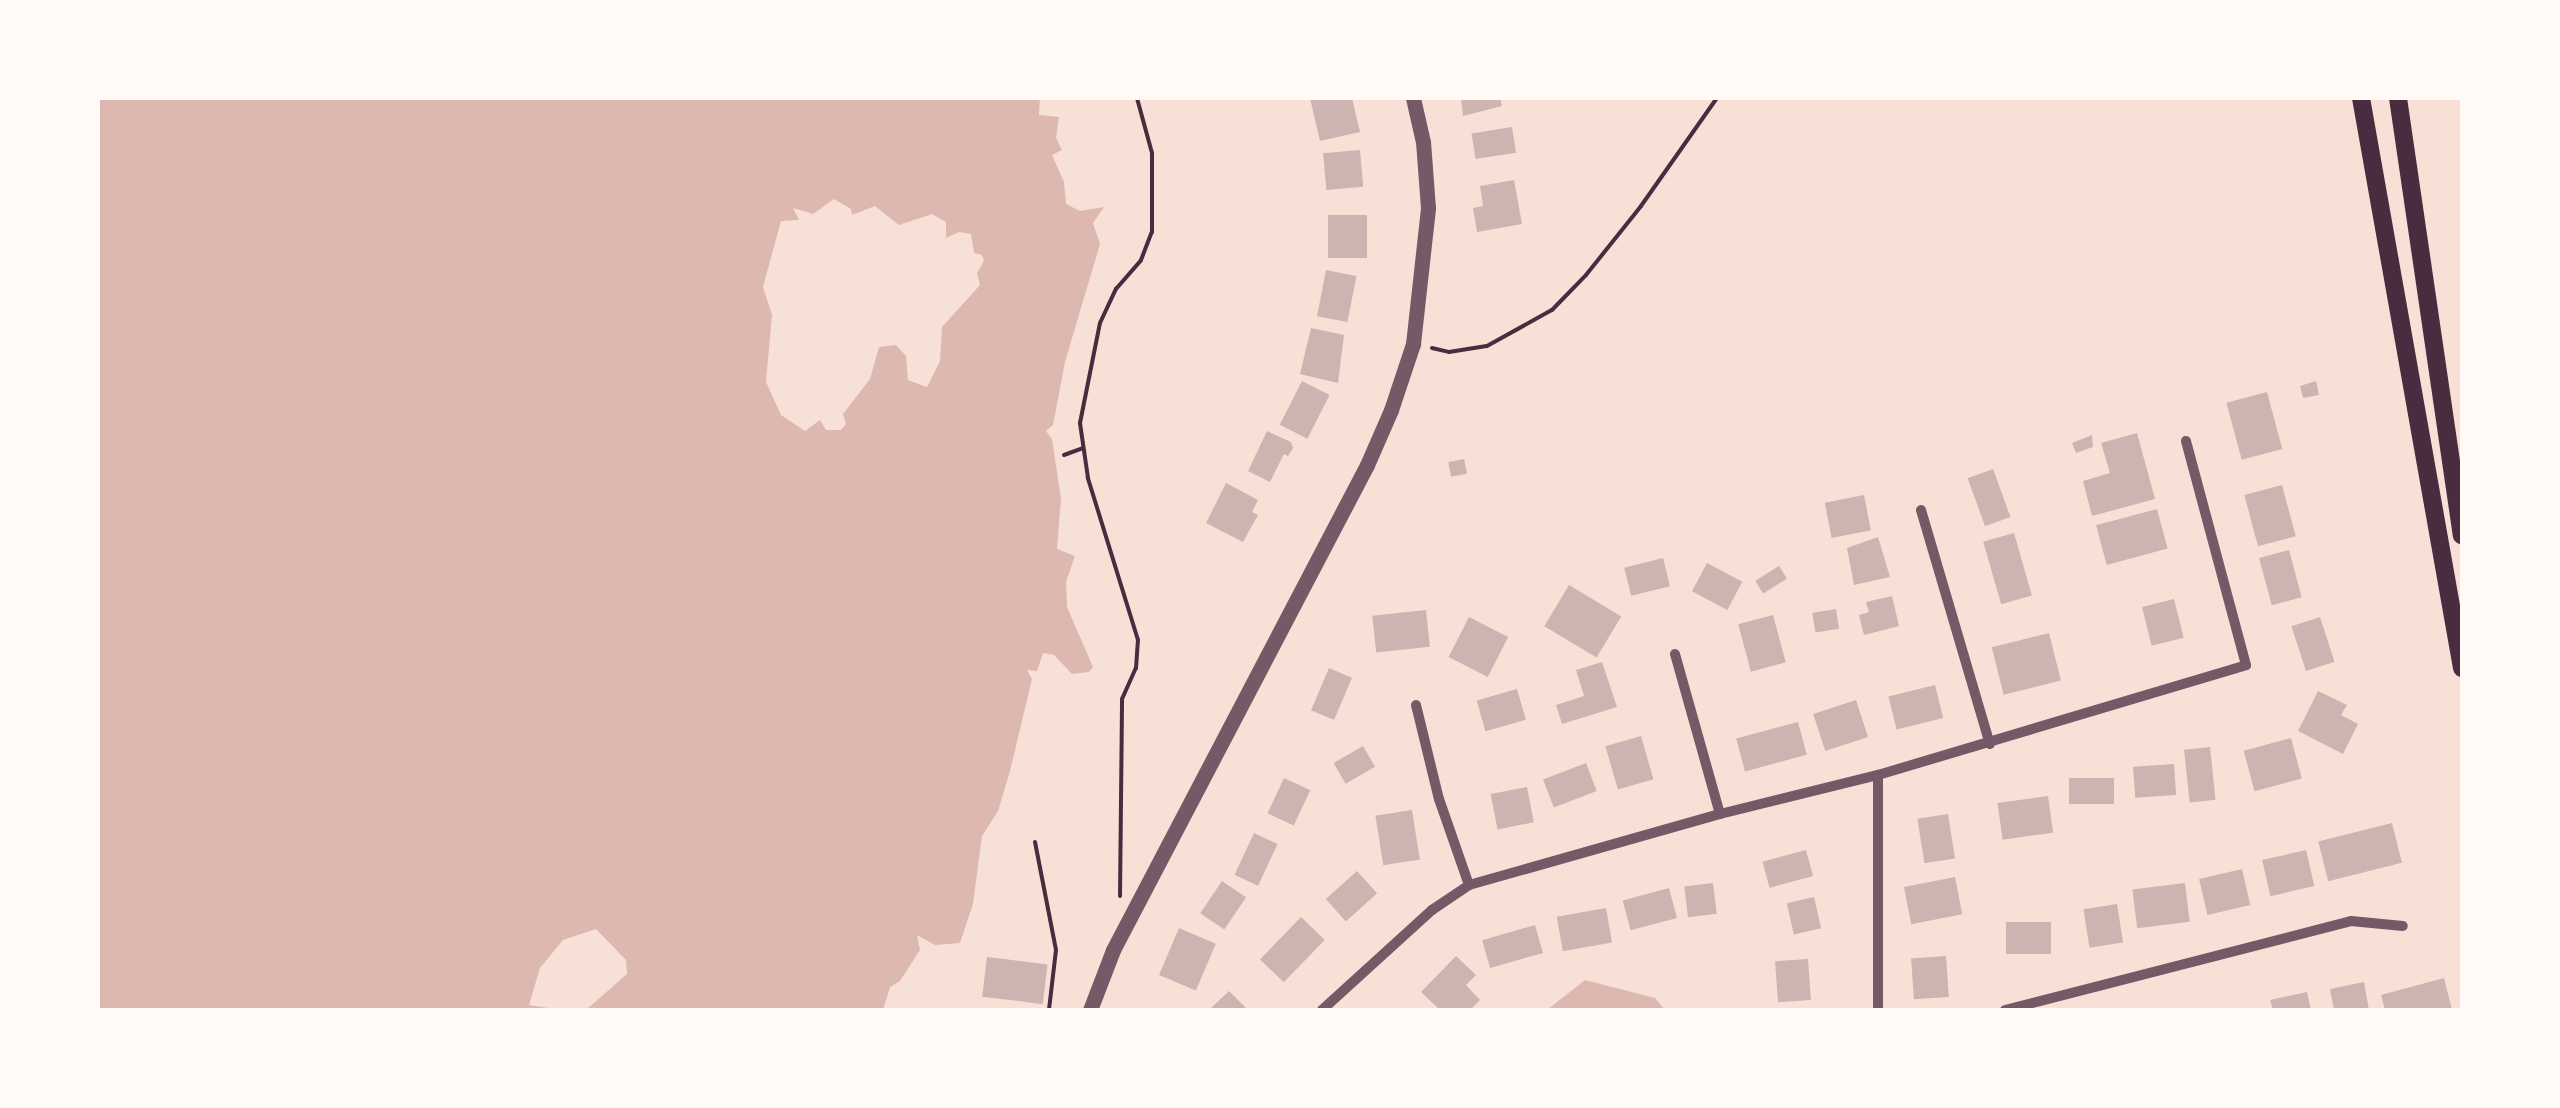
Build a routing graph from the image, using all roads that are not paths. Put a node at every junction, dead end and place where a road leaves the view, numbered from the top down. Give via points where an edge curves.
1 (1413, 98) edge
2 (2361, 98) edge
3 (2398, 98) edge
4 (2186, 441) dead end
5 (1921, 510) dead end
6 (2462, 535) edge
7 (1675, 654) dead end
8 (2462, 668) edge
9 (1416, 705) dead end
10 (1990, 744) junction
11 (1878, 776) junction
12 (1720, 814) junction
13 (1469, 884) junction
14 (2403, 926) dead end
15 (1090, 1010) edge
16 (1322, 1010) edge
17 (1878, 1010) edge
18 (2005, 1010) edge

1 - 15 street via 1428,208 1413,344 1367,465 1113,950
2 - 8 main road
3 - 6 main road
4 - 10 street via 2246,665
5 - 10 street
7 - 12 street
9 - 13 street
10 - 11 street
11 - 12 street
11 - 17 street
12 - 13 street
13 - 16 street
14 - 18 street via 2352,921

